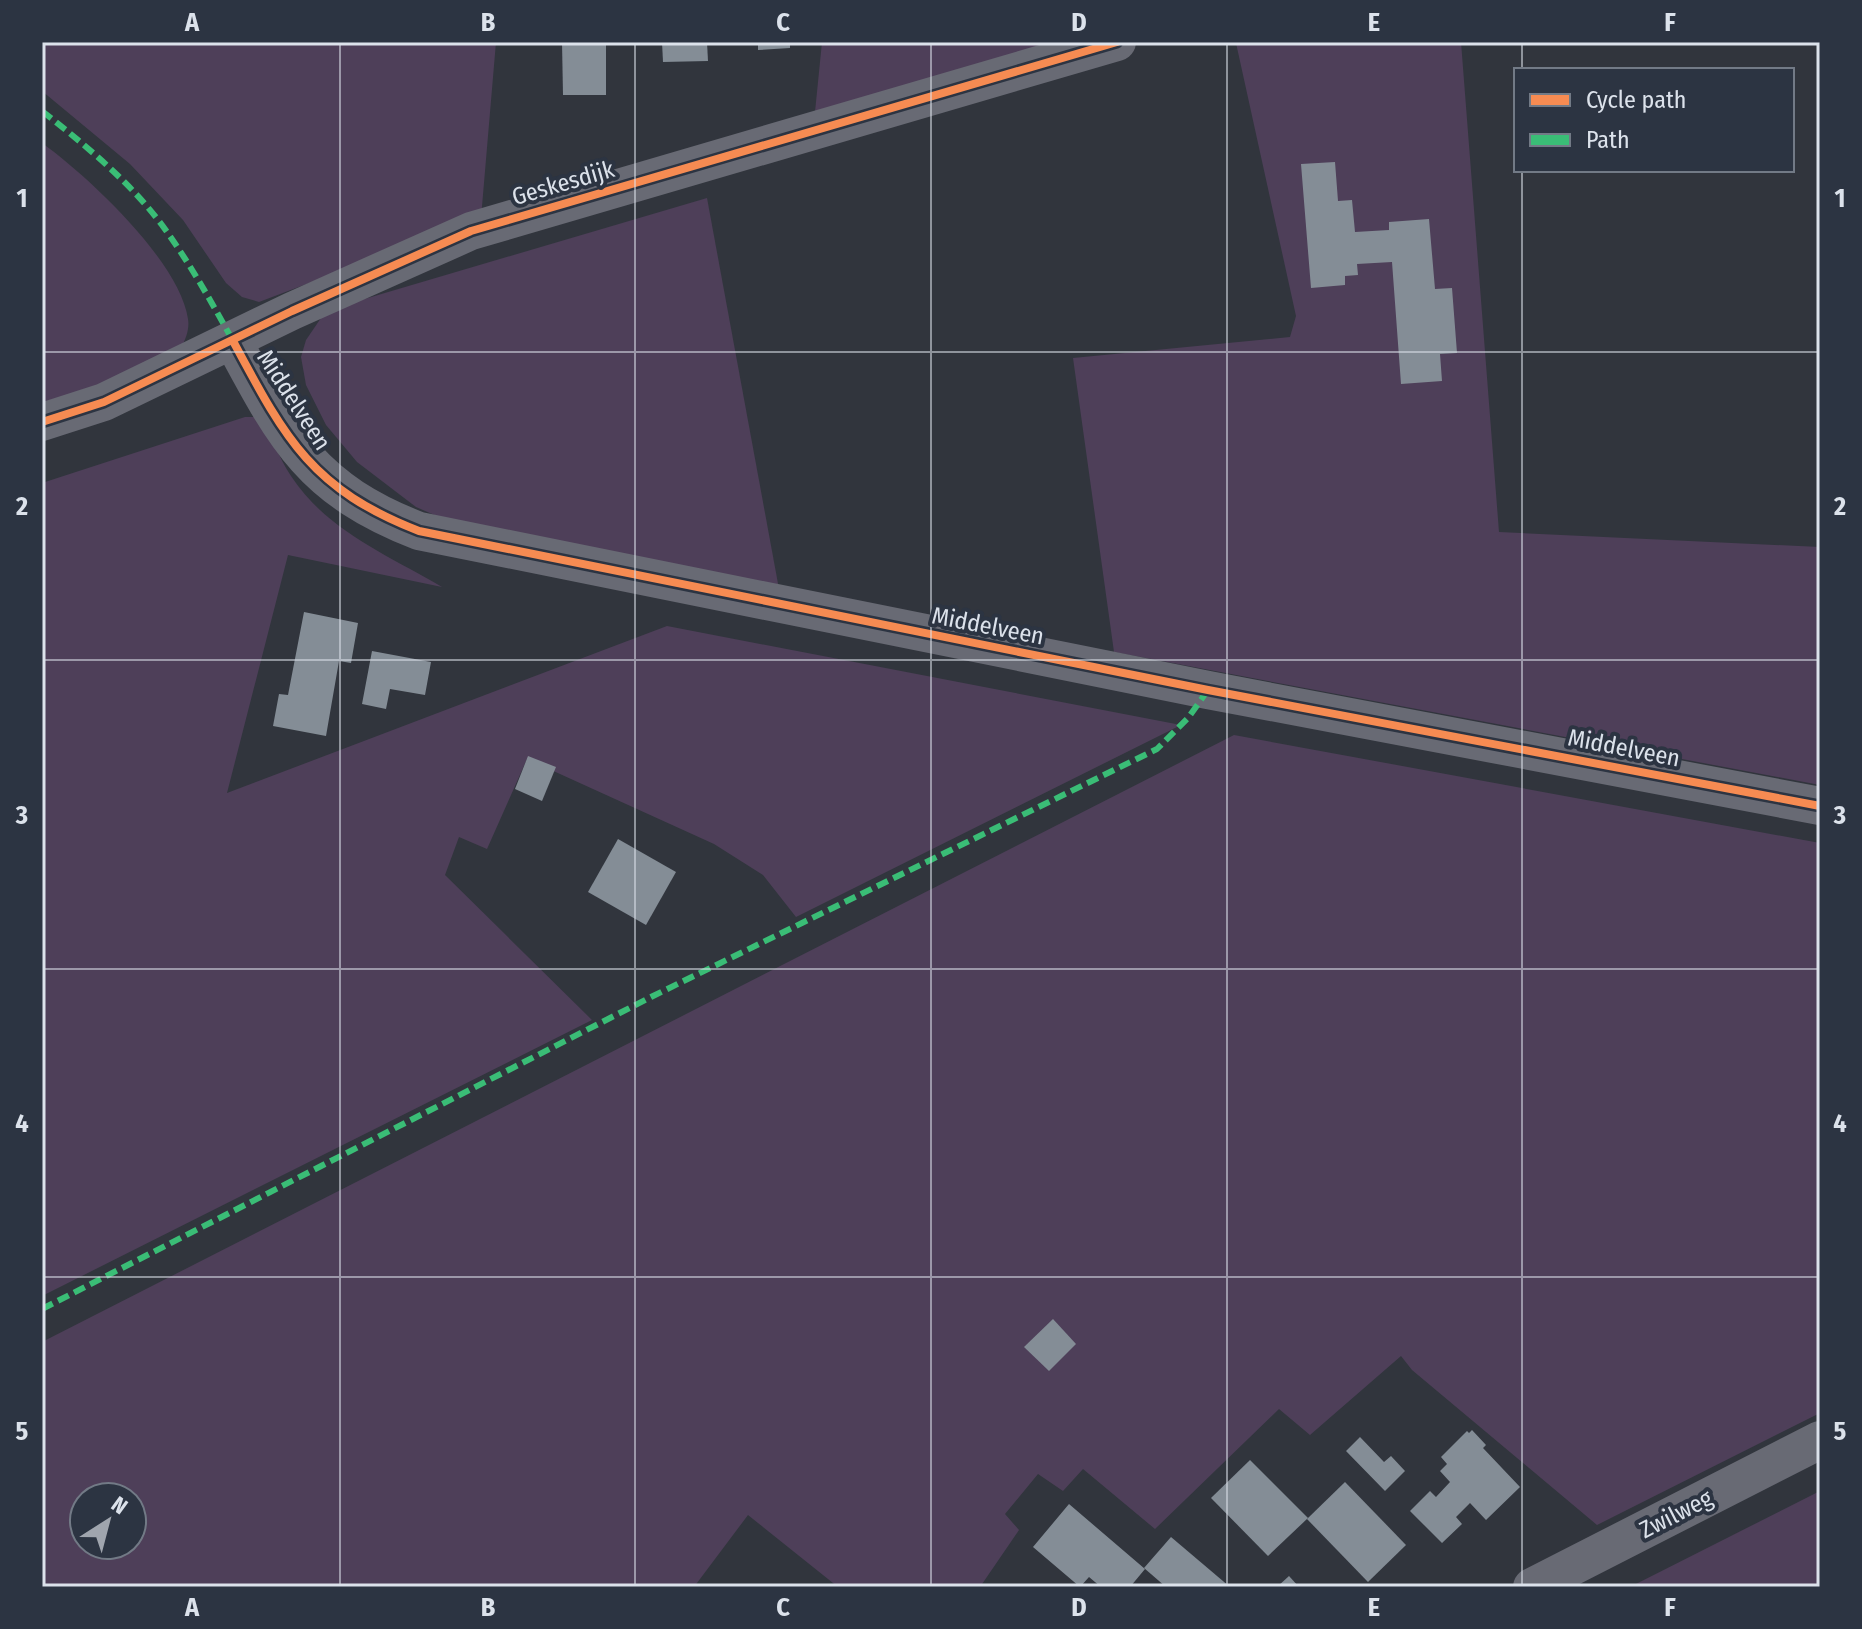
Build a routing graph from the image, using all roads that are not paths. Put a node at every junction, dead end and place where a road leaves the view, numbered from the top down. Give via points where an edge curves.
1 (1117, 42) edge
2 (233, 341) junction
3 (42, 422) edge
4 (1820, 806) edge
5 (1820, 1440) edge
6 (1532, 1587) edge

1 - 2 street, Geskesdijk via 471,231
2 - 3 street, Geskesdijk via 104,402
2 - 4 street, Middelveen via 273,414 314,469 364,507 419,531 1208,690
5 - 6 street, Zwilweg

